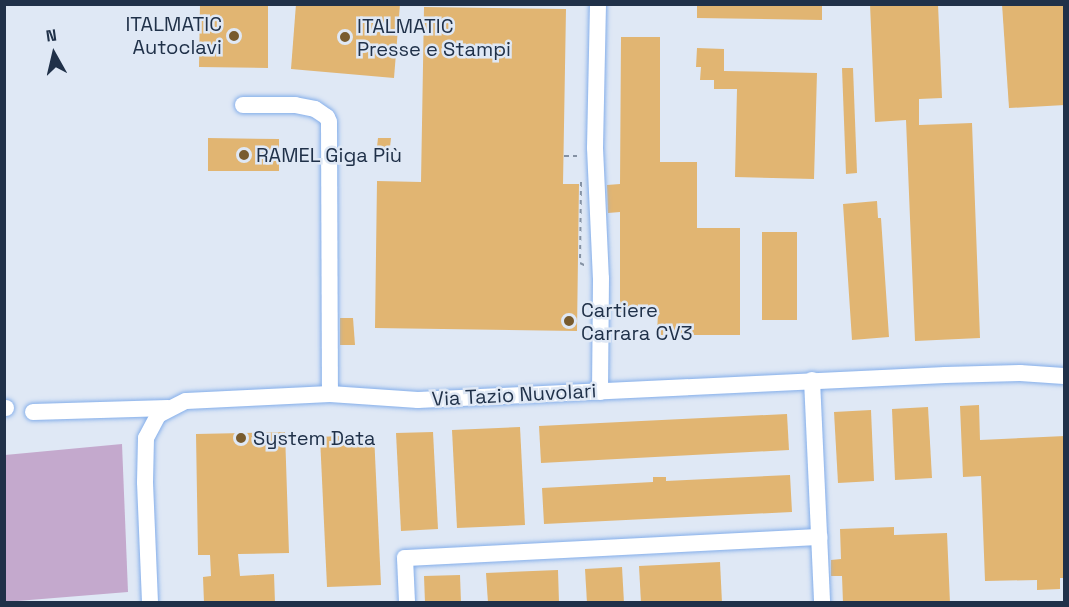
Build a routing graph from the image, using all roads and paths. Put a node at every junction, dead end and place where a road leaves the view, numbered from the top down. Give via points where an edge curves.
1 (598, 4) edge
2 (243, 105) dead end
3 (1065, 376) edge
4 (812, 380) junction
5 (600, 392) junction
6 (330, 394) junction
7 (168, 408) junction
8 (33, 412) dead end
9 (819, 537) junction
10 (150, 603) edge
11 (406, 603) edge
12 (822, 603) edge

1 - 5 street via 595,148 601,278
2 - 6 street via 295,105 315,109 329,122
3 - 4 street, Via Tazio Nuvolari via 1010,373
4 - 5 street, Via Tazio Nuvolari
4 - 9 street
5 - 6 street, Via Tazio Nuvolari via 418,400
6 - 7 street, Via Tazio Nuvolari via 196,399
7 - 8 street, Via Tazio Nuvolari
7 - 10 street via 152,424 144,451
9 - 11 street via 405,558
9 - 12 street

